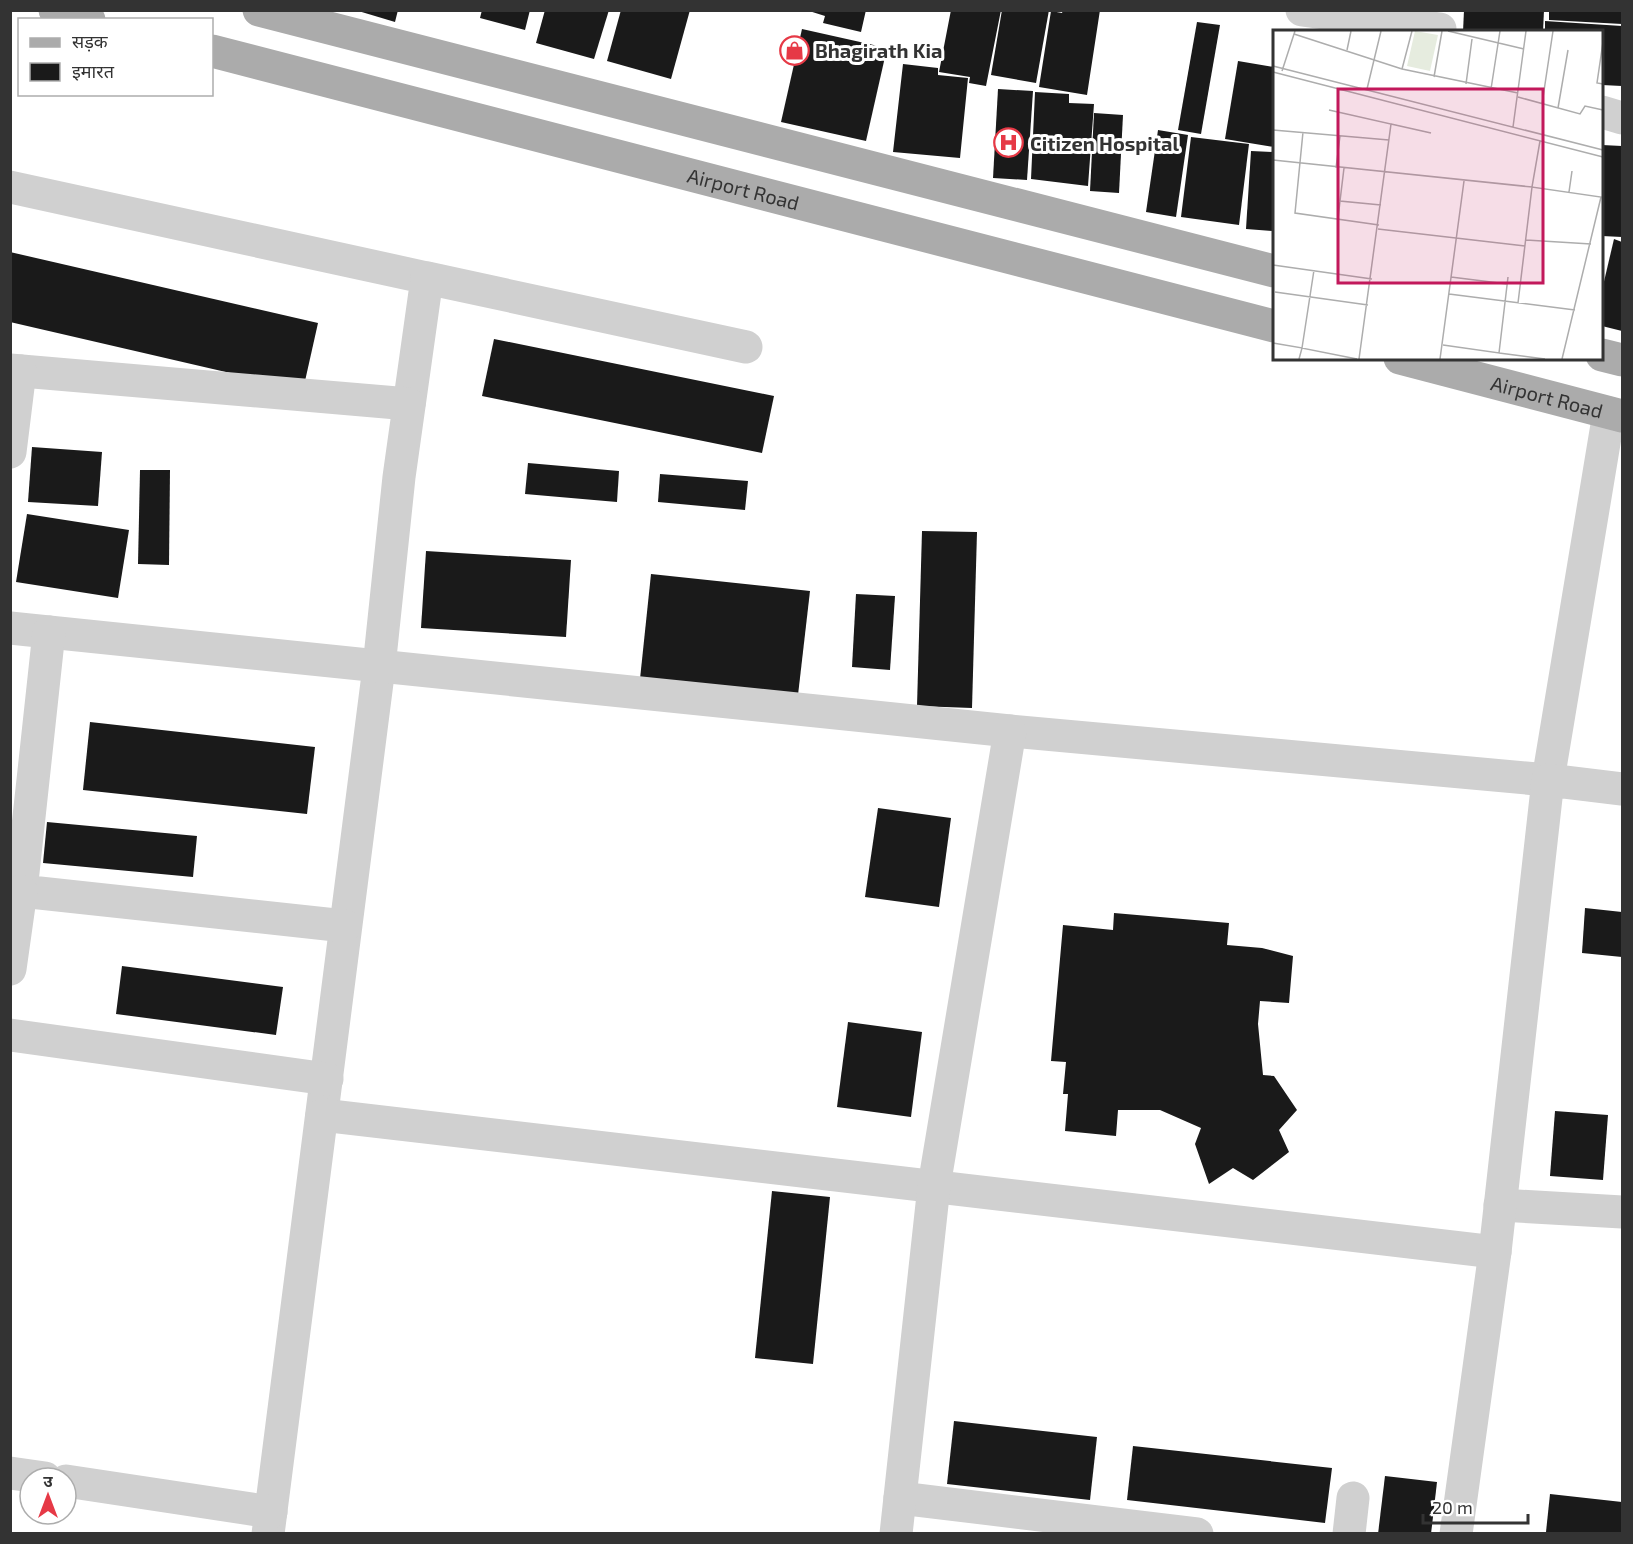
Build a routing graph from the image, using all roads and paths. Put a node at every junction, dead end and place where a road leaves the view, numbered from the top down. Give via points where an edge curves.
1 (55, 10) edge
2 (259, 10) edge
3 (1302, 10) edge
4 (82, 18) edge
5 (1440, 24) edge
6 (213, 51) edge
7 (1603, 112) edge
8 (1623, 118) edge
9 (10, 187) edge
10 (1273, 271) edge
11 (427, 278) junction
12 (1273, 325) edge
13 (746, 347) dead end
14 (1603, 355) edge
15 (1408, 360) edge
16 (1623, 360) edge
17 (15, 370) edge
18 (409, 404) junction
19 (1616, 414) edge
20 (10, 452) edge
21 (10, 628) edge
22 (49, 632) junction
23 (379, 667) junction
24 (1010, 731) junction
25 (1548, 780) junction
26 (1623, 789) edge
27 (21, 891) junction
28 (345, 926) junction
29 (10, 969) edge
30 (10, 1035) edge
31 (327, 1079) junction
32 (322, 1115) junction
33 (934, 1186) junction
34 (1500, 1205) junction
35 (1623, 1212) edge
36 (1495, 1251) junction
37 (78, 1483) edge
38 (900, 1498) junction
39 (1353, 1498) dead end
40 (270, 1523) edge
41 (896, 1533) edge
42 (1197, 1533) edge
43 (1349, 1533) edge
44 (1456, 1533) edge

1 - 4 main road
2 - 10 main road
3 - 5 street
6 - 12 main road, Airport Road
7 - 8 street
9 - 11 street
11 - 13 street
11 - 18 street
14 - 16 main road
15 - 19 main road, Airport Road
17 - 18 street
17 - 20 street
18 - 23 street
19 - 25 street
21 - 22 street
22 - 23 street
22 - 27 street
23 - 24 street
23 - 28 street
24 - 25 street
24 - 33 street
25 - 26 street
25 - 34 street
27 - 28 street
27 - 29 street
28 - 31 street
30 - 31 street
31 - 32 street
32 - 33 street
32 - 40 street
33 - 36 street
33 - 38 street
34 - 35 street
34 - 36 street
36 - 44 street
37 - 40 street
38 - 41 street
38 - 42 street
39 - 43 street

